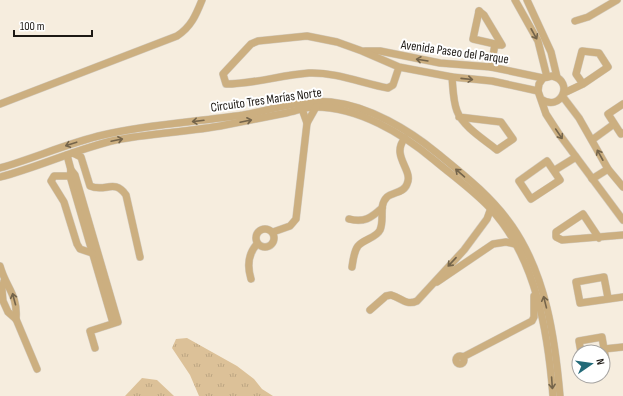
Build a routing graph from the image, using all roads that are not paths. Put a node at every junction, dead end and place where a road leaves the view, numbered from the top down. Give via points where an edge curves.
1 (202, 0) edge
2 (515, 0) edge
3 (527, 0) edge
4 (617, 0) edge
5 (575, 21) dead end
6 (495, 44) junction
7 (362, 50) junction
8 (440, 63) junction
9 (491, 67) junction
10 (399, 68) junction
11 (439, 75) junction
12 (545, 77) junction
13 (556, 77) junction
14 (452, 78) junction
15 (583, 84) junction
16 (538, 91) junction
17 (563, 95) junction
18 (541, 99) junction
19 (0, 104) edge
20 (623, 104) edge
21 (316, 107) junction
22 (302, 109) junction
23 (460, 117) junction
24 (307, 123) junction
25 (614, 124) junction
26 (623, 133) edge
27 (406, 138) junction
28 (592, 140) junction
29 (423, 146) junction
30 (88, 148) junction
31 (70, 154) junction
32 (81, 156) junction
33 (576, 157) junction
34 (0, 168) edge
35 (608, 169) junction
36 (554, 170) junction
37 (70, 173) junction
38 (0, 177) edge
39 (592, 179) junction
40 (623, 187) edge
41 (382, 208) junction
42 (491, 208) junction
43 (349, 219) dead end
44 (623, 220) edge
45 (273, 232) junction
46 (623, 235) edge
47 (599, 238) junction
48 (258, 244) junction
49 (515, 244) junction
50 (464, 250) junction
51 (95, 256) junction
52 (140, 257) dead end
53 (473, 258) junction
54 (0, 266) edge
55 (352, 267) dead end
56 (251, 279) dead end
57 (4, 281) junction
58 (435, 283) junction
59 (537, 289) junction
60 (623, 297) edge
61 (608, 298) junction
62 (370, 310) dead end
63 (16, 319) junction
64 (532, 321) junction
65 (544, 326) junction
66 (580, 344) edge
67 (603, 344) edge
68 (623, 347) edge
69 (95, 348) dead end
70 (611, 348) edge
71 (463, 357) dead end
72 (37, 369) dead end
73 (553, 396) edge
74 (560, 396) edge

1 - 19 street via 187,30 177,36
2 -> 12 street via 538,41
3 - 13 street via 551,52
4 - 5 street via 588,17
6 - 6 street via 502,45 479,11 474,39
6 - 9 street
8 -> 7 street, Avenida Paseo del Parque
7 - 10 street, Avenida Paseo del Parque
7 - 10 street, Avenida Paseo del Parque via 307,36 258,41 251,44 223,74 226,84 246,84 308,73 328,74 388,88 393,85
8 - 9 street, Avenida Paseo del Parque
8 - 11 street
9 - 12 street, Avenida Paseo del Parque
10 - 11 street, Avenida Paseo del Parque
11 - 14 street, Avenida Paseo del Parque
12 - 13 street
12 - 16 street via 539,84
13 - 17 street via 562,81
14 -> 16 street, Avenida Paseo del Parque via 492,81
14 - 23 street via 456,111
15 - 15 street via 608,67 599,53 582,51 576,74
15 - 17 street
16 - 18 street
17 - 18 street via 558,102 551,103
17 - 28 street
18 -> 33 street via 546,114
20 - 25 street via 608,114
21 - 22 street, Circuito Tres Marías Norte
21 - 24 street
21 - 27 street, Circuito Tres Marías Norte via 359,116
22 - 24 street
30 -> 22 street, Circuito Tres Marías Norte via 143,135 222,126
23 - 23 street via 497,150 513,139 501,122
24 - 45 street via 296,219 290,226
25 - 26 street via 621,134
25 - 28 street
27 - 29 street, Circuito Tres Marías Norte
27 - 41 street via 400,144 400,155 408,182 404,189 386,198
35 -> 28 street
29 -> 34 street, Circuito Tres Marías Norte via 385,120 362,110 331,102 311,103 121,131 71,144
29 - 42 street, Circuito Tres Marías Norte
59 -> 29 street, Circuito Tres Marías Norte via 519,237 499,210 484,193
30 - 31 street, Circuito Tres Marías Norte
30 - 32 street
31 - 32 street
31 - 37 street
31 - 38 street, Circuito Tres Marías Norte
32 - 52 street via 90,186 95,189 114,186 121,188 126,195
33 - 36 street
33 - 39 street
35 - 39 street
35 - 40 street
36 - 36 street via 547,161 519,181 531,199 560,180
37 - 51 street via 75,175
37 - 51 street via 54,176 51,181 64,202 77,244 80,249
39 - 44 street
41 - 43 street via 364,221
41 - 55 street via 382,225 379,232 358,246
42 - 49 street, Circuito Tres Marías Norte via 506,226
42 - 50 street via 487,219
45 - 48 street via 275,239 271,246 264,247
45 - 48 street via 267,228 260,230 256,236
46 - 47 street
47 - 47 street via 562,240 556,238 556,232 583,214
48 - 56 street via 250,258 248,269
49 - 53 street via 494,244
49 - 59 street, Circuito Tres Marías Norte
50 - 53 street
50 -> 58 street
51 - 69 street via 113,323 90,331
53 - 58 street
54 - 57 street
63 -> 57 street via 14,297
57 - 63 street via 3,301 8,312
58 - 62 street via 411,304 392,295 386,296
59 - 64 street via 533,298
59 - 65 street, Circuito Tres Marías Norte
74 -> 59 street, Circuito Tres Marías Norte via 548,313
60 - 61 street
61 - 61 street via 604,277 576,282 580,303
63 - 72 street
64 - 65 street
64 - 71 street
65 -> 73 street, Circuito Tres Marías Norte
66 - 67 street via 579,341 602,337
68 - 70 street

